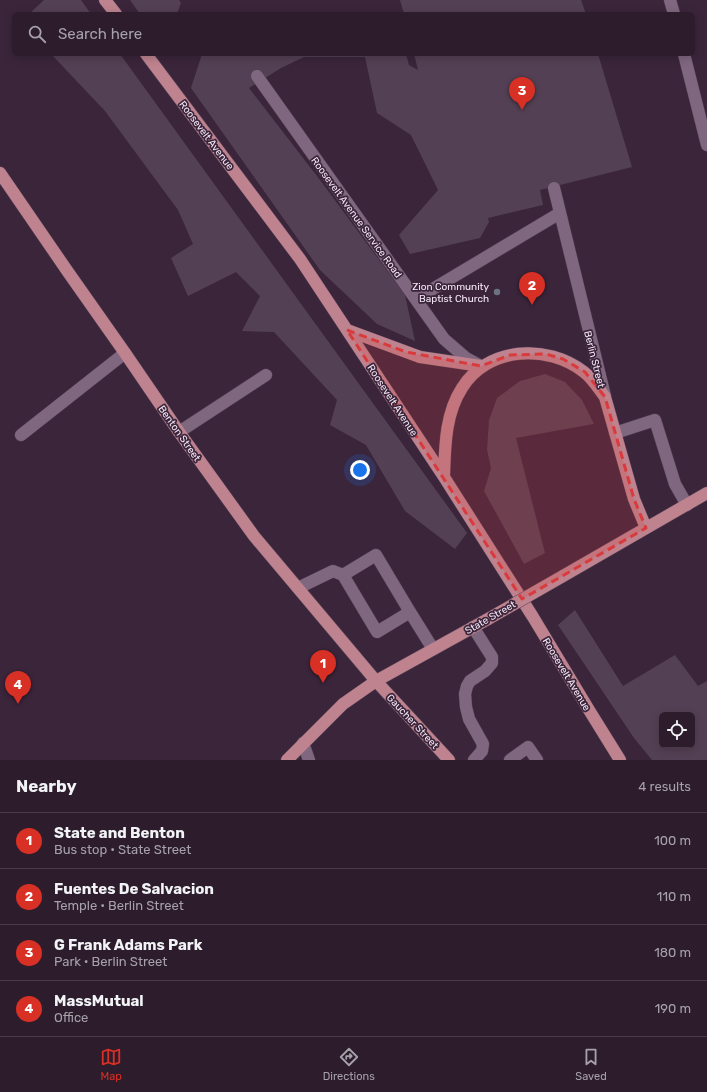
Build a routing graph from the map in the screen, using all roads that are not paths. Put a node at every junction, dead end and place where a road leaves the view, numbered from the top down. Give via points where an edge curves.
1 (105, 0) edge
2 (670, 0) edge
3 (114, 12) edge
4 (673, 12) edge
5 (148, 56) edge
6 (685, 56) edge
7 (256, 76) dead end
8 (707, 145) edge
9 (0, 174) edge
10 (554, 188) dead end
11 (560, 213) junction
12 (416, 299) junction
13 (347, 330) junction
14 (125, 353) junction
15 (481, 366) junction
16 (266, 375) dead end
17 (605, 398) junction
18 (179, 432) junction
19 (615, 433) junction
20 (21, 435) dead end
21 (444, 477) junction
22 (707, 493) edge
23 (687, 505) junction
24 (646, 528) junction
25 (343, 575) junction
26 (298, 588) junction
27 (410, 612) junction
28 (473, 627) junction
29 (433, 649) junction
30 (376, 681) junction
31 (303, 743) junction
32 (287, 760) edge
33 (309, 760) edge
34 (449, 760) edge
35 (474, 760) edge
36 (510, 760) edge
37 (537, 760) edge
38 (620, 760) edge

1 - 3 main road
2 - 4 street
5 - 13 main road, Roosevelt Avenue via 300,259
6 - 8 street
7 - 12 street, Roosevelt Avenue Service Road
9 - 14 main road, Benton Street
10 - 11 street, Berlin Street
11 - 12 street
11 - 17 street, Berlin Street
12 - 15 street, Roosevelt Avenue Service Road via 444,339 466,358
13 - 15 main road via 420,357
13 - 21 main road, Roosevelt Avenue
14 - 18 main road, Benton Street
14 - 20 street
15 - 17 main road via 498,358 521,354 554,356 584,372
15 - 21 main road via 462,388 452,410 446,439
16 - 18 street
17 - 19 main road, Berlin Street
18 - 26 main road, Benton Street via 254,536
19 - 23 street via 656,420 675,484
19 - 24 main road, Berlin Street via 634,499
21 - 38 main road, Roosevelt Avenue
22 - 23 main road, State Street
23 - 24 main road, State Street
24 - 28 main road, State Street, bridge
25 - 26 street via 333,571
25 - 27 street via 376,556
25 - 27 street via 377,632
26 - 30 main road, Benton Street
27 - 29 street
28 - 29 main road, State Street
28 - 35 street via 492,657 492,663 470,681 466,690 469,720 483,744 482,751
29 - 30 main road, State Street
30 - 31 main road, State Street via 343,704
30 - 34 main road, Gaucher Street
31 - 32 main road, State Street
31 - 33 street
36 - 37 street via 528,747

